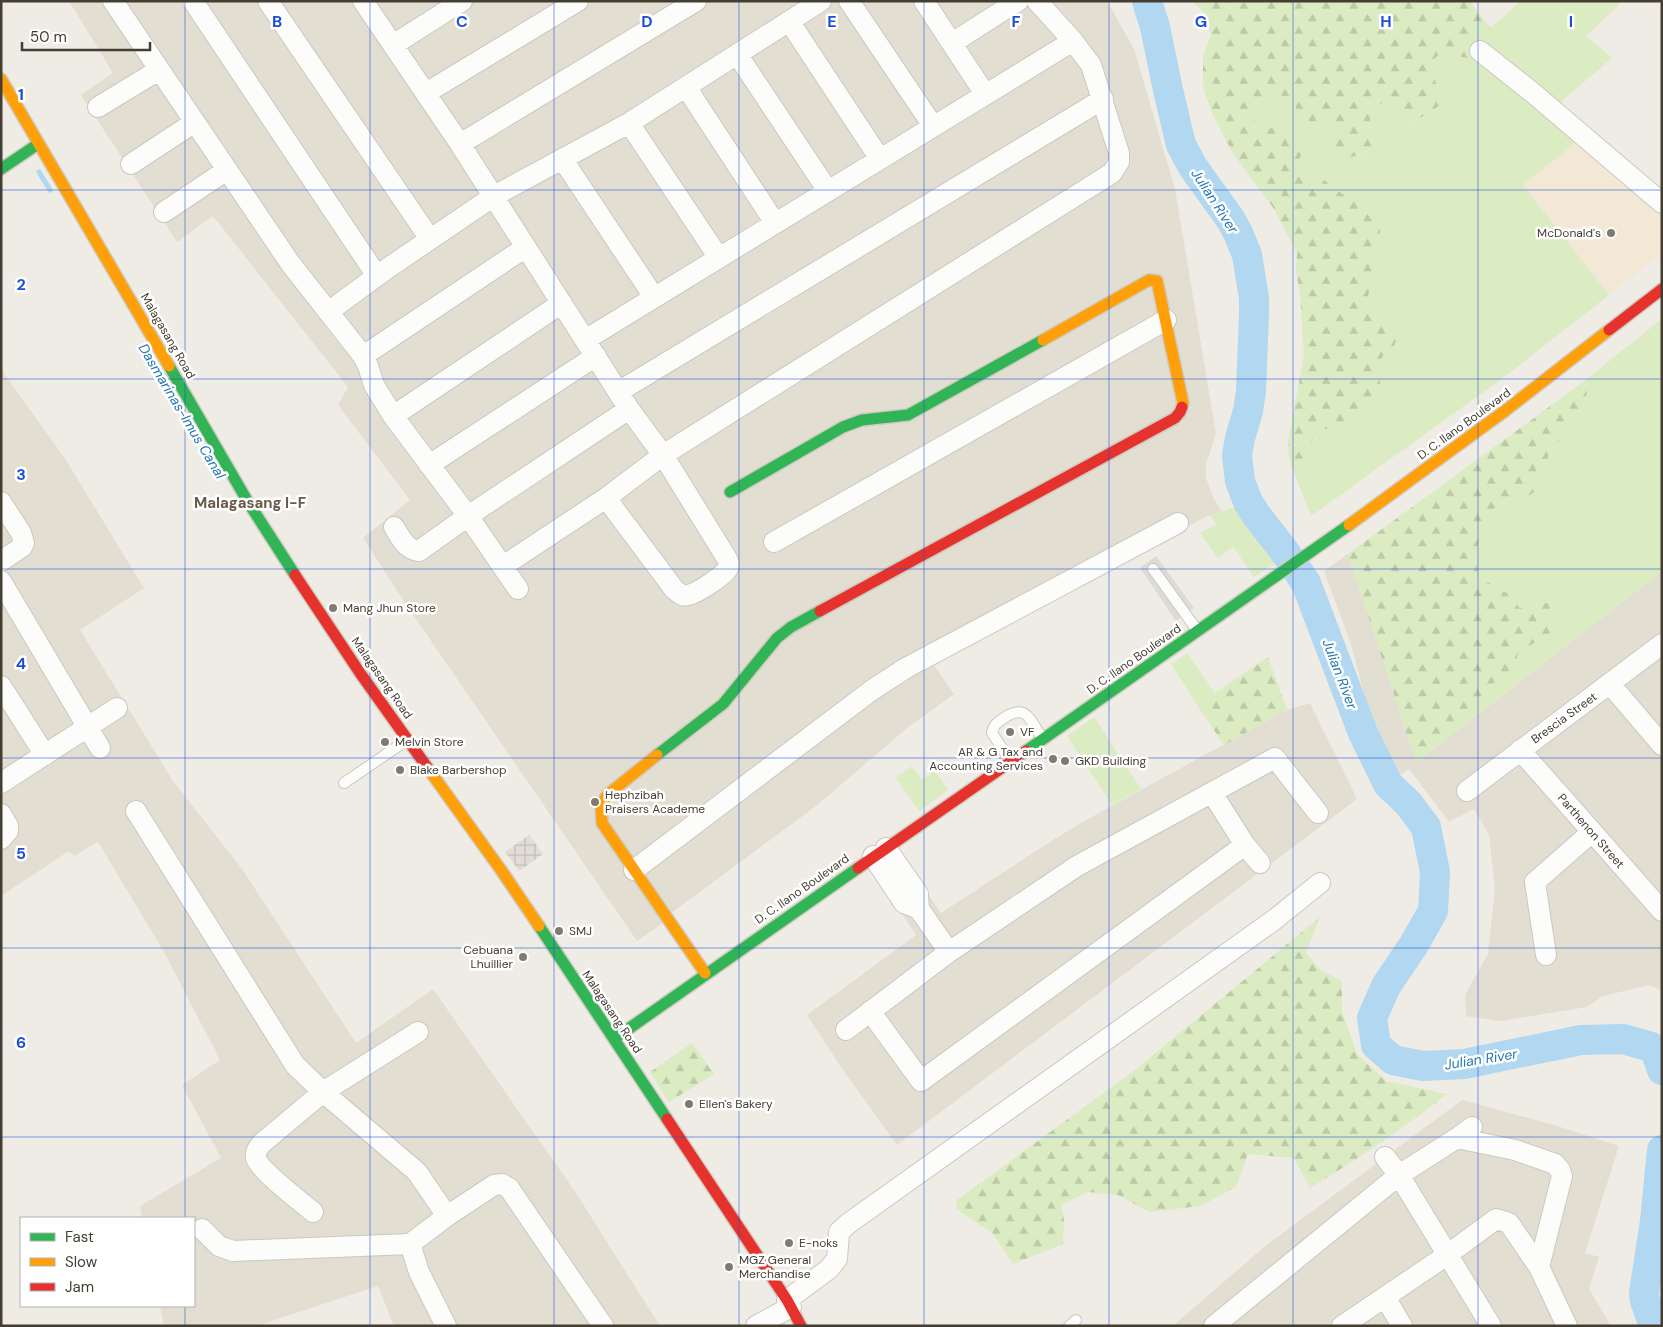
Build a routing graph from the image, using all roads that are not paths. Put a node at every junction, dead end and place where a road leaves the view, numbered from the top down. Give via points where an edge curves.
1 (113, 1) edge
2 (193, 1) edge
3 (268, 1) edge
4 (363, 1) edge
5 (462, 1) edge
6 (578, 1) edge
7 (696, 1) edge
8 (821, 1) edge
9 (850, 1) edge
10 (924, 1) edge
11 (1018, 1) edge
12 (1037, 1) edge
13 (789, 21) junction
14 (1072, 41) junction
15 (952, 43) junction
16 (393, 45) junction
17 (1480, 51) dead end
18 (737, 54) junction
19 (159, 70) junction
20 (1, 79) edge
21 (686, 87) junction
22 (426, 93) junction
23 (985, 94) junction
24 (1103, 99) junction
25 (98, 108) dead end
26 (195, 122) junction
27 (629, 123) junction
28 (933, 126) junction
29 (38, 144) junction
30 (460, 144) junction
31 (880, 159) junction
32 (563, 160) junction
33 (131, 164) dead end
34 (1, 169) edge
35 (227, 170) junction
36 (828, 191) junction
37 (494, 196) junction
38 (1662, 203) edge
39 (164, 212) dead end
40 (775, 223) junction
41 (430, 239) junction
42 (526, 247) junction
43 (719, 258) junction
44 (377, 276) junction
45 (1662, 289) edge
46 (654, 297) junction
47 (562, 303) junction
48 (328, 312) junction
49 (1166, 320) junction
50 (585, 340) junction
51 (363, 356) junction
52 (596, 356) junction
53 (618, 392) junction
54 (629, 409) junction
55 (393, 416) junction
56 (663, 455) junction
57 (429, 465) junction
58 (730, 492) dead end
59 (606, 498) junction
60 (1, 502) edge
61 (468, 516) junction
62 (1178, 523) dead end
63 (394, 527) dead end
64 (774, 542) dead end
65 (1, 561) edge
66 (503, 566) junction
67 (1153, 568) dead end
68 (1, 581) edge
69 (518, 589) dead end
70 (1197, 631) junction
71 (1662, 644) edge
72 (1610, 684) junction
73 (1, 686) edge
74 (117, 708) dead end
75 (87, 727) junction
76 (408, 739) junction
77 (1043, 739) junction
78 (1662, 745) edge
79 (100, 748) dead end
80 (1520, 750) junction
81 (45, 755) junction
82 (1011, 761) junction
83 (1, 783) edge
84 (344, 783) dead end
85 (1467, 791) dead end
86 (1212, 793) junction
87 (136, 811) dead end
88 (1318, 813) dead end
89 (1, 814) edge
90 (1592, 832) junction
91 (1, 839) edge
92 (1245, 846) junction
93 (884, 859) junction
94 (1260, 863) dead end
95 (634, 870) junction
96 (1320, 883) dead end
97 (1662, 911) edge
98 (949, 952) junction
99 (1546, 955) dead end
100 (705, 974) junction
101 (870, 1011) junction
102 (846, 1030) dead end
103 (418, 1032) dead end
104 (614, 1039) junction
105 (323, 1092) junction
106 (1385, 1157) dead end
107 (1399, 1175) junction
108 (312, 1212) dead end
109 (446, 1216) junction
110 (202, 1229) dead end
111 (410, 1244) junction
112 (1447, 1255) junction
113 (1538, 1267) junction
114 (1385, 1297) junction
115 (789, 1303) junction
116 (446, 1326) edge
117 (603, 1326) edge
118 (756, 1326) edge
119 (801, 1326) edge
120 (1214, 1326) edge
121 (1342, 1326) edge
122 (1402, 1326) edge
123 (1491, 1326) edge
124 (1567, 1326) edge

1 - 19 street
2 - 44 street
3 - 41 street
4 - 16 street
5 - 16 street
6 - 22 street
7 - 30 street
8 - 13 street
9 - 28 street
10 - 15 street
11 - 15 street
12 - 14 street
13 - 18 street
13 - 31 street
14 - 23 street
14 - 24 street via 1091,65
15 - 23 street
16 - 22 street
17 - 38 street
18 - 21 street
18 - 36 street
19 - 25 street
19 - 26 street
20 - 29 street, Malagasang Road
21 - 27 street
21 - 40 street
22 - 30 street
23 - 28 street
24 - 53 street
24 - 56 street via 1119,153 1119,162 1112,173
26 - 33 street
26 - 35 street
27 - 32 street
27 - 43 street
28 - 31 street
29 - 34 street
29 - 76 street, Malagasang Road via 248,502 340,643
30 - 37 street
31 - 36 street
32 - 37 street
32 - 46 street
35 - 39 street
35 - 48 street via 290,263
36 - 40 street
37 - 41 street
37 - 42 street
40 - 43 street
41 - 44 street
42 - 47 street
42 - 51 street
43 - 46 street
44 - 48 street
45 - 70 street, D. C. Ilano Boulevard via 1506,410
46 - 50 street
47 - 50 street
47 - 55 street
48 - 51 street
49 - 58 street via 1159,284 1149,280 916,411 843,426
49 - 64 street
49 - 95 street via 1183,403 1175,418 791,627 777,638 722,704 611,790 604,799 600,809 602,822
50 - 52 street
51 - 55 street via 374,385
52 - 53 street
52 - 57 street
53 - 54 street
54 - 56 street
54 - 61 street
55 - 57 street
56 - 59 street
56 - 59 street via 726,556 729,567 724,574 688,596 681,595
57 - 61 street
59 - 66 street
60 - 65 street via 24,543
61 - 63 street via 419,551 406,546
61 - 66 street
62 - 95 street via 906,668 872,690
66 - 69 street
67 - 70 lane
68 - 75 street
70 - 77 street, D. C. Ilano Boulevard
71 - 72 street, Brescia Street
72 - 78 street
72 - 80 street, Brescia Street
73 - 81 street
74 - 75 street
75 - 79 street
75 - 81 street
76 - 84 lane
76 - 104 street, Malagasang Road via 501,870
77 - 82 street, D. C. Ilano Boulevard
77 - 82 lane via 1026,715 1020,711 1013,712 992,729
80 - 85 street, Brescia Street
80 - 90 street, Parthenon Street
81 - 83 street
82 - 93 street, D. C. Ilano Boulevard
86 - 88 street via 1275,758
86 - 92 street
86 - 98 street via 1077,866
87 - 105 street via 295,1065
89 - 91 street via 8,826
90 - 97 street, Parthenon Street
90 - 99 street via 1535,882
92 - 94 street
92 - 101 street via 921,1081
93 - 98 street via 918,894 919,909
93 - 100 street, D. C. Ilano Boulevard
95 - 100 street
96 - 115 street via 1266,926 849,1223 839,1232 837,1259 829,1270
98 - 101 street
100 - 104 street, D. C. Ilano Boulevard
101 - 102 street
103 - 105 street
104 - 115 street, Malagasang Road
105 - 108 street via 256,1150 256,1159 263,1168
105 - 109 street via 417,1172
106 - 107 street
107 - 112 street
107 - 113 street via 1465,1132 1555,1164 1562,1176
107 - 120 street
109 - 111 street
109 - 117 street via 494,1185 502,1184 509,1188
110 - 111 street via 219,1246 233,1251
111 - 116 street via 419,1272
112 - 113 street via 1496,1219 1509,1223
112 - 114 street
112 - 123 street
113 - 124 street
114 - 121 street
114 - 122 street
115 - 118 street
115 - 119 street, Malagasang Road

